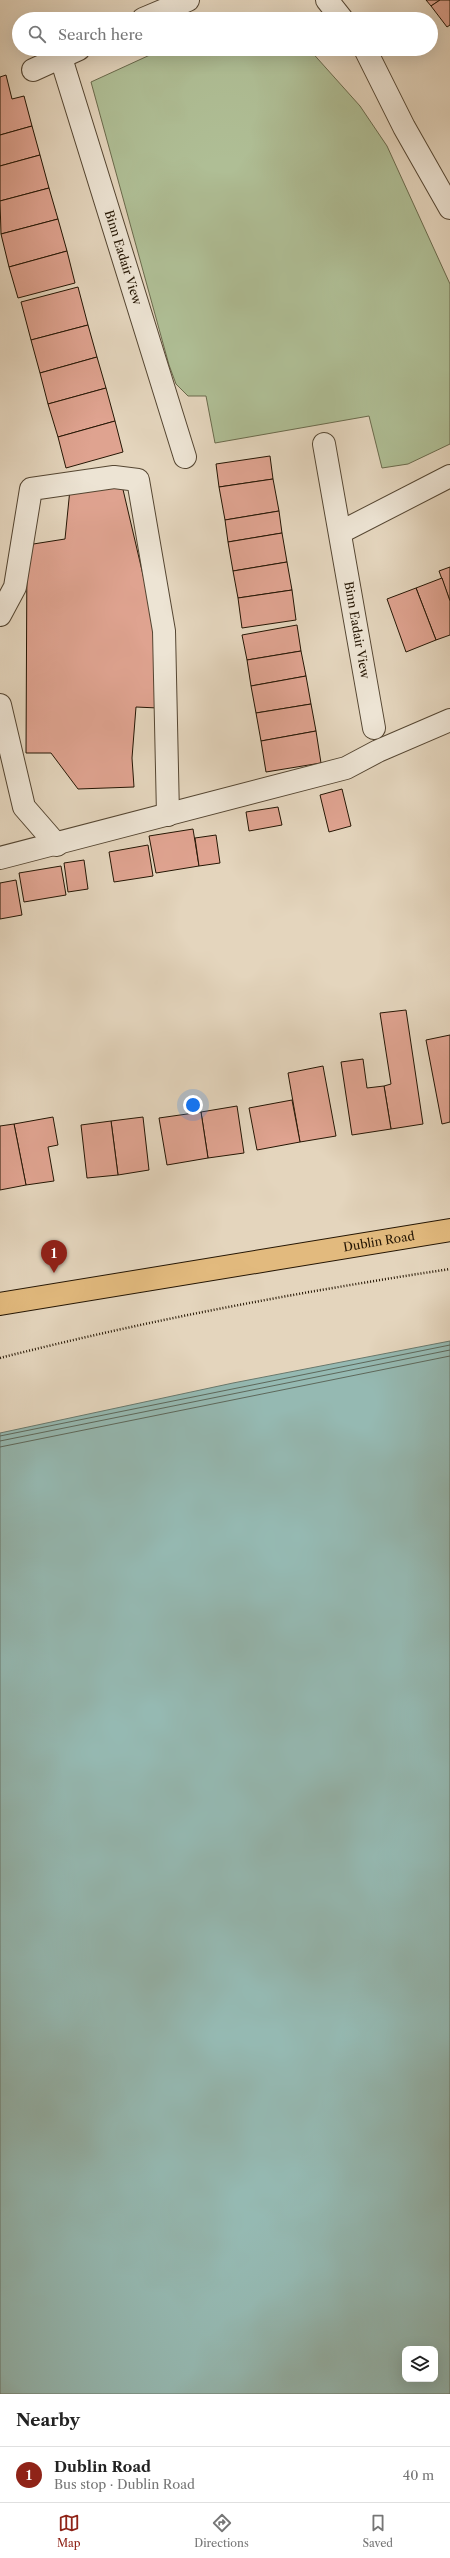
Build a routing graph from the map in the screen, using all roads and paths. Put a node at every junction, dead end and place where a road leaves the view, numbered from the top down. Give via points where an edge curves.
1 (188, 0) edge
2 (327, 0) edge
3 (160, 12) edge
4 (336, 12) edge
5 (63, 56) edge
6 (71, 56) edge
7 (368, 56) edge
8 (33, 70) dead end
9 (450, 208) edge
10 (324, 444) dead end
11 (185, 457) dead end
12 (450, 476) edge
13 (341, 532) junction
14 (0, 615) edge
15 (0, 705) edge
16 (450, 720) edge
17 (374, 728) dead end
18 (168, 816) junction
19 (57, 845) junction
20 (0, 858) edge
21 (450, 1230) edge
22 (450, 1269) edge
23 (0, 1304) edge
24 (0, 1358) edge

1 - 3 street
2 - 4 street
5 - 8 street, Binn Eadair View
6 - 11 street, Binn Eadair View
7 - 9 street via 404,127
10 - 13 street, Binn Eadair View
12 - 13 street
13 - 17 street, Binn Eadair View
14 - 18 street via 15,587 30,489 114,477 138,480 164,631
15 - 19 street via 24,807
16 - 18 street via 378,751 346,768
18 - 19 street
19 - 20 street
21 - 23 main road, Dublin Road
22 - 24 path via 105,1331

